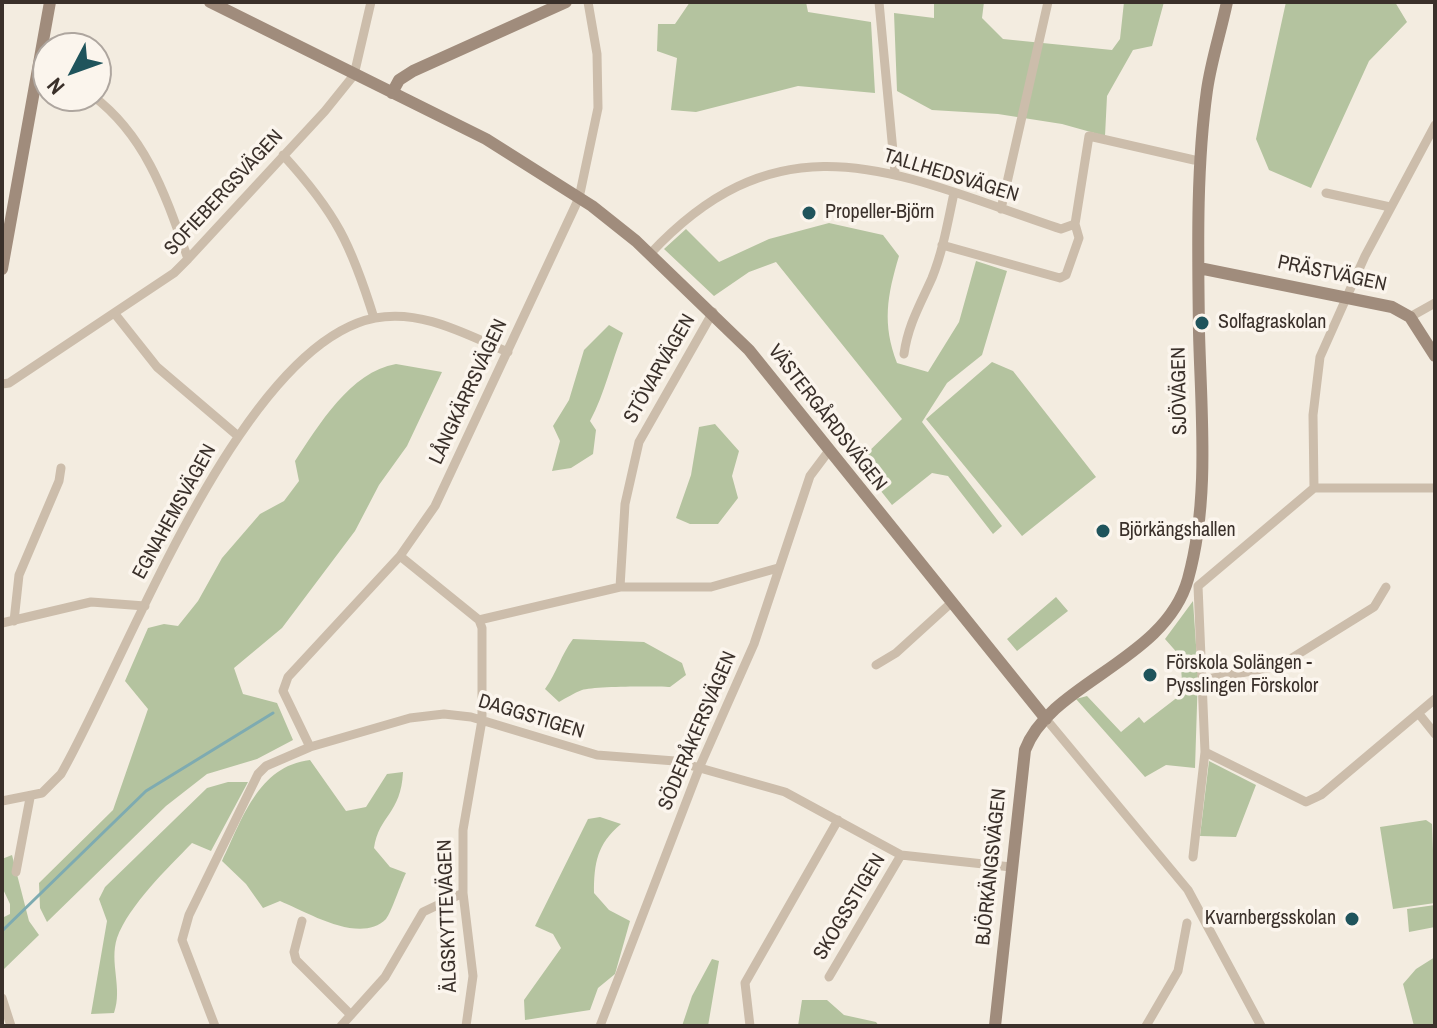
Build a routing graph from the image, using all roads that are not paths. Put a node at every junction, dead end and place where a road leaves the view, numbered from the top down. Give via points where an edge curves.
1 (50, 2) edge
2 (210, 2) edge
3 (371, 2) edge
4 (566, 2) edge
5 (588, 2) edge
6 (879, 2) edge
7 (1048, 2) edge
8 (1227, 2) edge
9 (354, 75) junction
10 (392, 93) junction
11 (110, 112) edge
12 (1435, 125) edge
13 (283, 155) junction
14 (1194, 160) dead end
15 (895, 173) junction
16 (954, 193) junction
17 (1326, 193) dead end
18 (579, 198) junction
19 (1390, 207) junction
20 (1001, 209) junction
21 (1075, 224) junction
22 (942, 245) junction
23 (650, 254) junction
24 (188, 259) junction
25 (1199, 268) junction
26 (2, 269) edge
27 (1347, 296) junction
28 (1432, 307) edge
29 (713, 312) junction
30 (115, 314) junction
31 (1410, 317) junction
32 (374, 318) junction
33 (508, 352) junction
34 (904, 354) dead end
35 (1435, 356) edge
36 (2, 384) edge
37 (238, 436) junction
38 (828, 452) junction
39 (61, 468) dead end
40 (1314, 488) junction
41 (1435, 488) edge
42 (400, 556) junction
43 (778, 568) junction
44 (620, 587) junction
45 (1386, 587) dead end
46 (951, 603) junction
47 (145, 606) junction
48 (479, 620) junction
49 (14, 621) junction
50 (2, 623) edge
51 (876, 665) dead end
52 (1202, 680) junction
53 (1435, 699) edge
54 (1419, 714) junction
55 (1046, 719) junction
56 (482, 720) junction
57 (1435, 734) edge
58 (310, 747) junction
59 (1205, 752) junction
60 (700, 766) junction
61 (30, 798) junction
62 (2, 801) edge
63 (838, 820) junction
64 (901, 855) junction
65 (1193, 857) dead end
66 (1011, 867) junction
67 (16, 872) dead end
68 (463, 893) junction
69 (302, 921) dead end
70 (1187, 923) dead end
71 (829, 977) dead end
72 (2, 998) edge
73 (351, 1015) junction
74 (11, 1026) edge
75 (215, 1026) edge
76 (341, 1026) edge
77 (466, 1026) edge
78 (600, 1026) edge
79 (750, 1026) edge
80 (995, 1026) edge
81 (1146, 1026) edge
82 (1261, 1026) edge

1 - 26 street
2 - 9 street, VÄSTERGÅRDSVÄGEN
3 - 9 street, SOFIEBERGSVÄGEN
4 - 10 street via 413,71
5 - 18 street, LÅNGKÄRRSVÄGEN via 597,54 598,108
6 - 15 street
7 - 20 street
8 - 25 street, SJÖVÄGEN via 1207,89
9 - 10 street, VÄSTERGÅRDSVÄGEN
9 - 13 street, SOFIEBERGSVÄGEN
10 - 18 street, VÄSTERGÅRDSVÄGEN via 486,139
11 - 24 street via 148,157
12 - 19 street
13 - 24 street, SOFIEBERGSVÄGEN
13 - 32 street via 333,215 355,257
14 - 21 street via 1089,136
15 - 16 street, TALLHEDSVÄGEN
15 - 23 street, TALLHEDSVÄGEN via 826,165 773,170 721,193
16 - 20 street, TALLHEDSVÄGEN
16 - 22 street
17 - 19 street
18 - 23 street, VÄSTERGÅRDSVÄGEN
18 - 33 street, LÅNGKÄRRSVÄGEN
19 - 27 street
20 - 21 street, TALLHEDSVÄGEN via 1061,229
21 - 22 street via 1079,238 1066,275 1060,278
22 - 34 street via 908,327
23 - 29 street, VÄSTERGÅRDSVÄGEN
24 - 30 street, SOFIEBERGSVÄGEN
25 - 27 street, PRÄSTVÄGEN
25 - 55 street, SJÖVÄGEN via 1200,524 1188,580 1159,630
27 - 31 street, PRÄSTVÄGEN
27 - 40 street via 1320,357 1313,415
28 - 31 street
29 - 38 street, VÄSTERGÅRDSVÄGEN
29 - 44 street, STÖVARVÄGEN via 639,442 625,504
30 - 36 street, SOFIEBERGSVÄGEN
30 - 37 street via 157,367
31 - 35 street
32 - 33 street, EGNAHEMSVÄGEN via 425,318
32 - 37 street, EGNAHEMSVÄGEN via 307,357
33 - 42 street, LÅNGKÄRRSVÄGEN via 443,491
37 - 47 street, EGNAHEMSVÄGEN via 206,486
38 - 43 street, SÖDERÅKERSVÄGEN via 810,476
38 - 46 street, VÄSTERGÅRDSVÄGEN
39 - 49 street via 19,575
40 - 41 street
40 - 52 street via 1198,586
42 - 48 street
42 - 58 street, LÅNGKÄRRSVÄGEN via 288,677 283,691
43 - 44 street via 711,587
43 - 60 street, SÖDERÅKERSVÄGEN via 754,644
44 - 48 street
45 - 52 street via 1374,607 1279,666
46 - 51 street
46 - 55 street, VÄSTERGÅRDSVÄGEN
47 - 49 street via 91,602
47 - 61 street, EGNAHEMSVÄGEN via 61,774
48 - 56 street, ÄLGSKYTTEVÄGEN
49 - 50 street
52 - 59 street
53 - 54 street
54 - 57 street
54 - 59 street via 1306,802
55 - 66 street, BJÖRKÄNGSVÄGEN via 1025,750
55 - 82 street, VÄSTERGÅRDSVÄGEN via 1188,890
56 - 58 street, DAGGSTIGEN via 444,714 410,718
56 - 60 street, DAGGSTIGEN via 597,755
56 - 68 street, ÄLGSKYTTEVÄGEN via 463,830
58 - 75 street, DAGGSTIGEN via 258,774 189,915 182,940
59 - 65 street
60 - 63 street, DAGGSTIGEN via 793,795
60 - 78 street, SÖDERÅKERSVÄGEN
61 - 62 street
61 - 67 street
63 - 64 street, DAGGSTIGEN
63 - 79 street via 745,983
64 - 66 street, DAGGSTIGEN
64 - 71 street, SKOGSSTIGEN
66 - 80 street, BJÖRKÄNGSVÄGEN
68 - 73 street via 423,912 385,977
68 - 77 street, ÄLGSKYTTEVÄGEN via 473,976
69 - 73 street via 296,960
70 - 81 street via 1178,971
72 - 74 street
73 - 76 street

